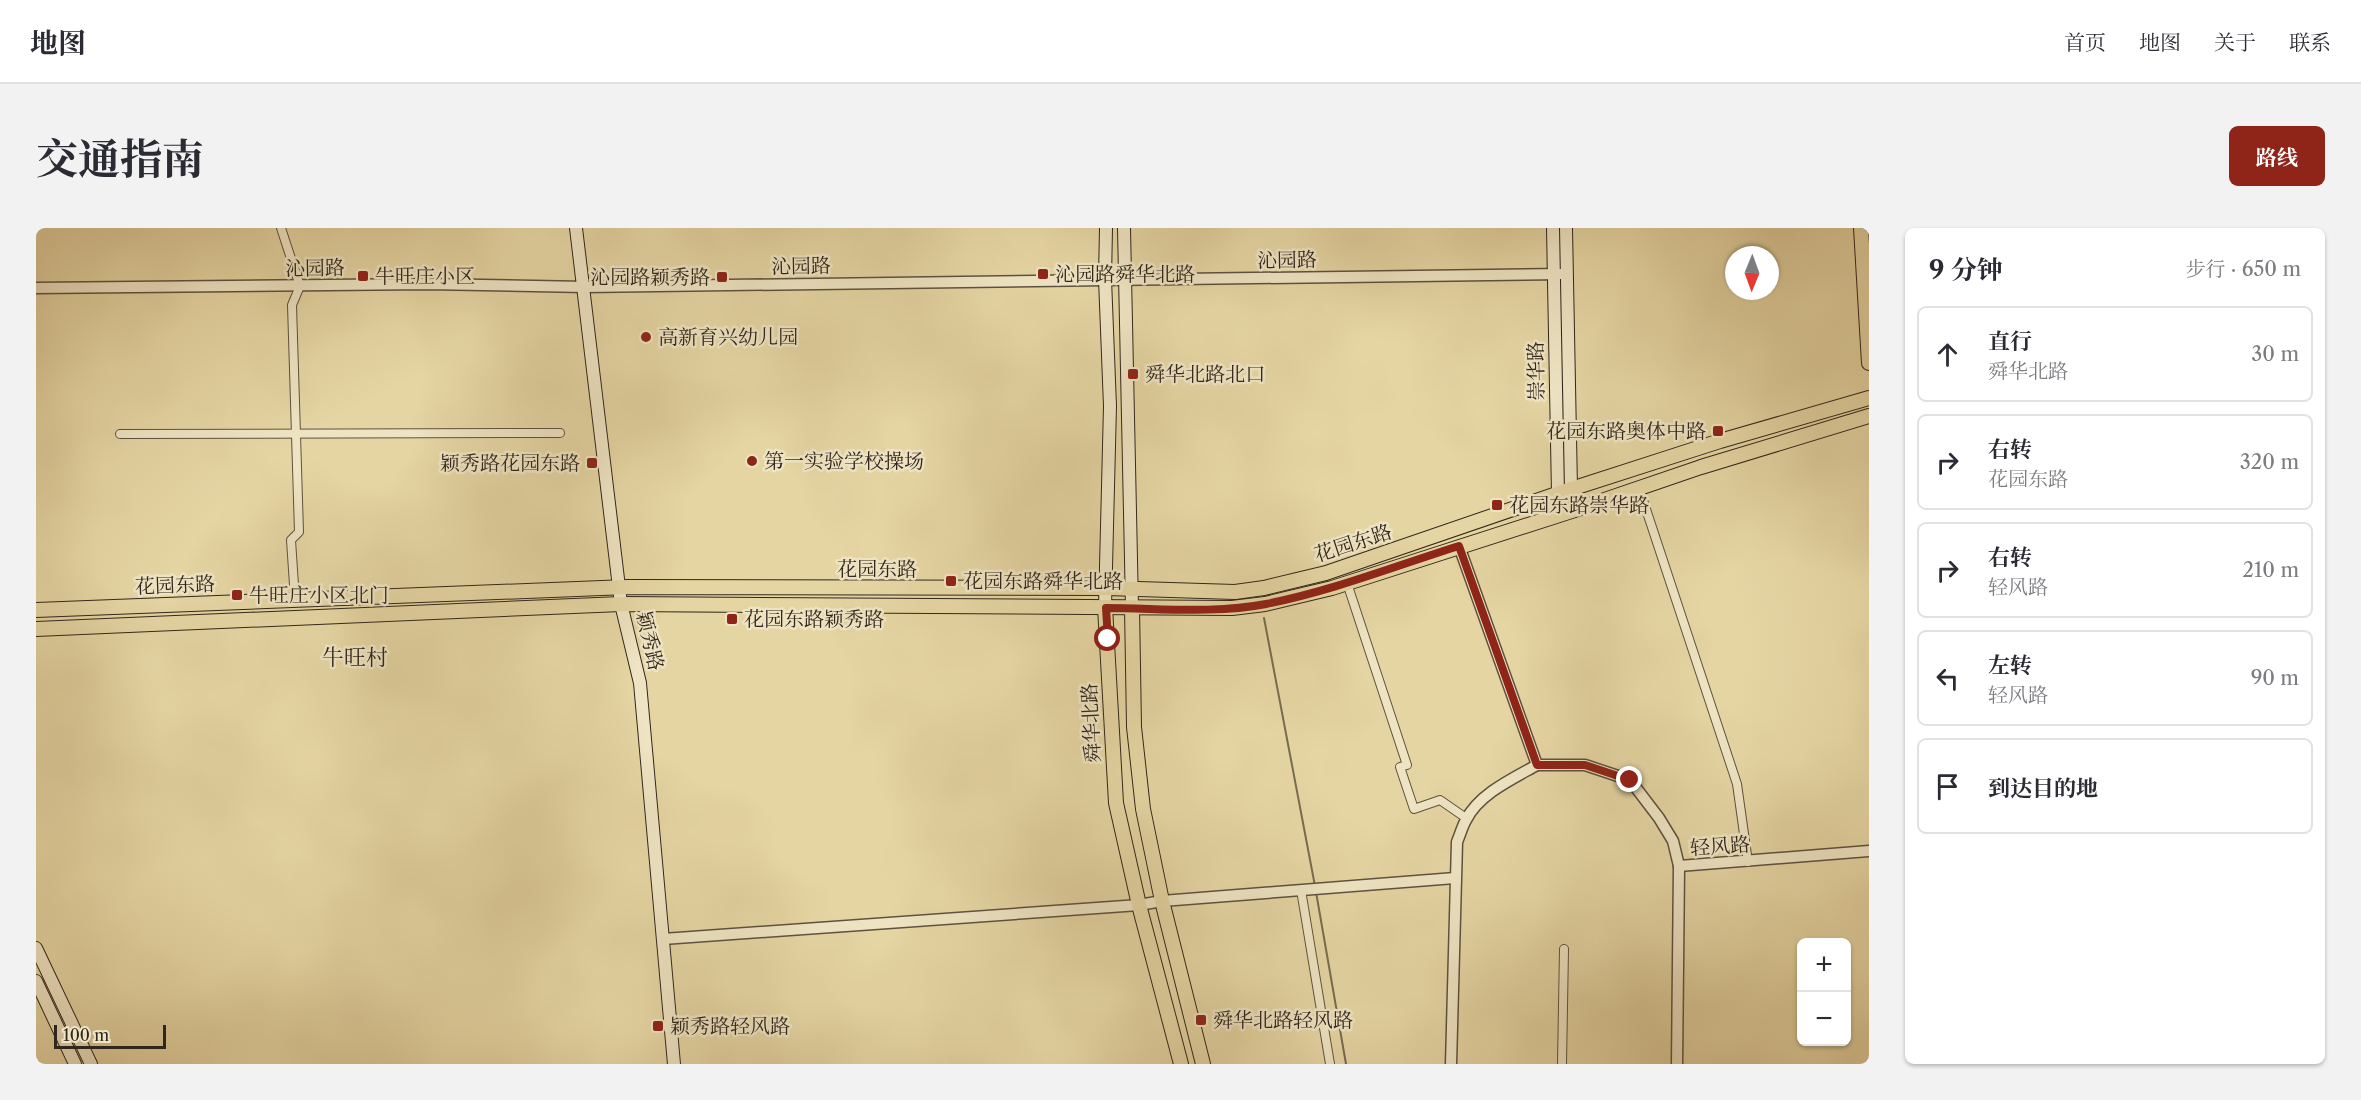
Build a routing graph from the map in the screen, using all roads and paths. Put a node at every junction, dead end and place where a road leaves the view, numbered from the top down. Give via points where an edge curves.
1 (281, 228) edge
2 (576, 228) edge
3 (1106, 228) edge
4 (1124, 228) edge
5 (1553, 228) edge
6 (1566, 228) edge
7 (1861, 228) edge
8 (1554, 274) junction
9 (1567, 274) junction
10 (1105, 279) junction
11 (1125, 280) junction
12 (300, 286) junction
13 (584, 287) junction
14 (36, 288) edge
15 (1869, 363) edge
16 (1869, 398) edge
17 (1869, 416) edge
18 (560, 433) dead end
19 (120, 434) dead end
20 (296, 434) junction
21 (1639, 488) junction
22 (1564, 491) junction
23 (1572, 511) junction
24 (1459, 546) junction
25 (1347, 583) junction
26 (619, 587) junction
27 (1106, 588) junction
28 (1131, 590) junction
29 (295, 600) junction
30 (621, 604) junction
31 (1106, 608) junction
32 (1132, 608) junction
33 (36, 610) edge
34 (36, 629) edge
35 (1537, 765) junction
36 (1466, 818) junction
37 (1869, 851) edge
38 (1748, 862) junction
39 (1679, 866) junction
40 (1455, 878) junction
41 (1311, 889) junction
42 (1162, 901) junction
43 (1139, 905) junction
44 (663, 939) junction
45 (36, 948) edge
46 (1563, 950) dead end
47 (36, 981) edge
48 (75, 1064) edge
49 (92, 1064) edge
50 (674, 1064) edge
51 (1181, 1064) edge
52 (1203, 1064) edge
53 (1330, 1064) edge
54 (1452, 1064) edge
55 (1562, 1064) edge
56 (1677, 1064) edge

1 - 12 street
2 - 13 main road, 颖秀路
3 - 10 main road, 舜华北路
4 - 11 main road
5 - 8 main road, 崇华路
6 - 9 main road, 崇华路
7 - 15 main road
8 - 9 street, 沁园路
8 - 11 street, 沁园路
8 - 22 main road, 崇华路
9 - 22 main road, 崇华路
10 - 11 street, 沁园路
10 - 13 street, 沁园路
10 - 27 main road, 舜华北路 via 1110,406
11 - 28 main road
12 - 13 street, 沁园路
12 - 14 street, 沁园路
12 - 20 street via 292,305
13 - 26 main road, 颖秀路
16 - 22 main road, 花园东路
17 - 21 main road, 花园东路
18 - 20 street
19 - 20 street
20 - 29 street via 299,532 291,540
21 - 23 main road, 花园东路
21 - 38 street via 1737,784
22 - 23 main road, 崇华路
22 - 28 main road, 花园东路 via 1326,573 1264,588 1200,593
23 - 24 main road, 花园东路
24 - 25 main road, 花园东路
24 - 35 street
25 - 32 main road, 花园东路 via 1265,604 1232,608
25 - 36 street via 1407,765 1400,767 1414,808 1440,800
26 - 27 main road, 花园东路
26 - 29 main road, 花园东路
26 - 30 main road, 颖秀路
27 - 28 main road, 花园东路
27 - 31 main road, 舜华北路
28 - 32 main road
29 - 33 main road, 花园东路
30 - 31 main road, 花园东路
30 - 34 main road, 花园东路
30 - 44 main road, 颖秀路 via 640,683
31 - 32 main road, 花园东路
31 - 43 main road, 舜华北路 via 1116,803
32 - 42 main road via 1135,738 1143,809
35 - 36 street via 1486,796
35 - 39 street, 轻风路 via 1585,765 1630,780 1673,841
36 - 40 street via 1457,842
37 - 38 street, 轻风路
38 - 39 street, 轻风路
39 - 56 street
40 - 41 street
40 - 54 street
41 - 42 street
41 - 53 street
42 - 43 street
42 - 52 main road
43 - 44 street
43 - 51 main road, 舜华北路
44 - 50 main road, 颖秀路
45 - 49 main road
46 - 55 street
47 - 48 main road

